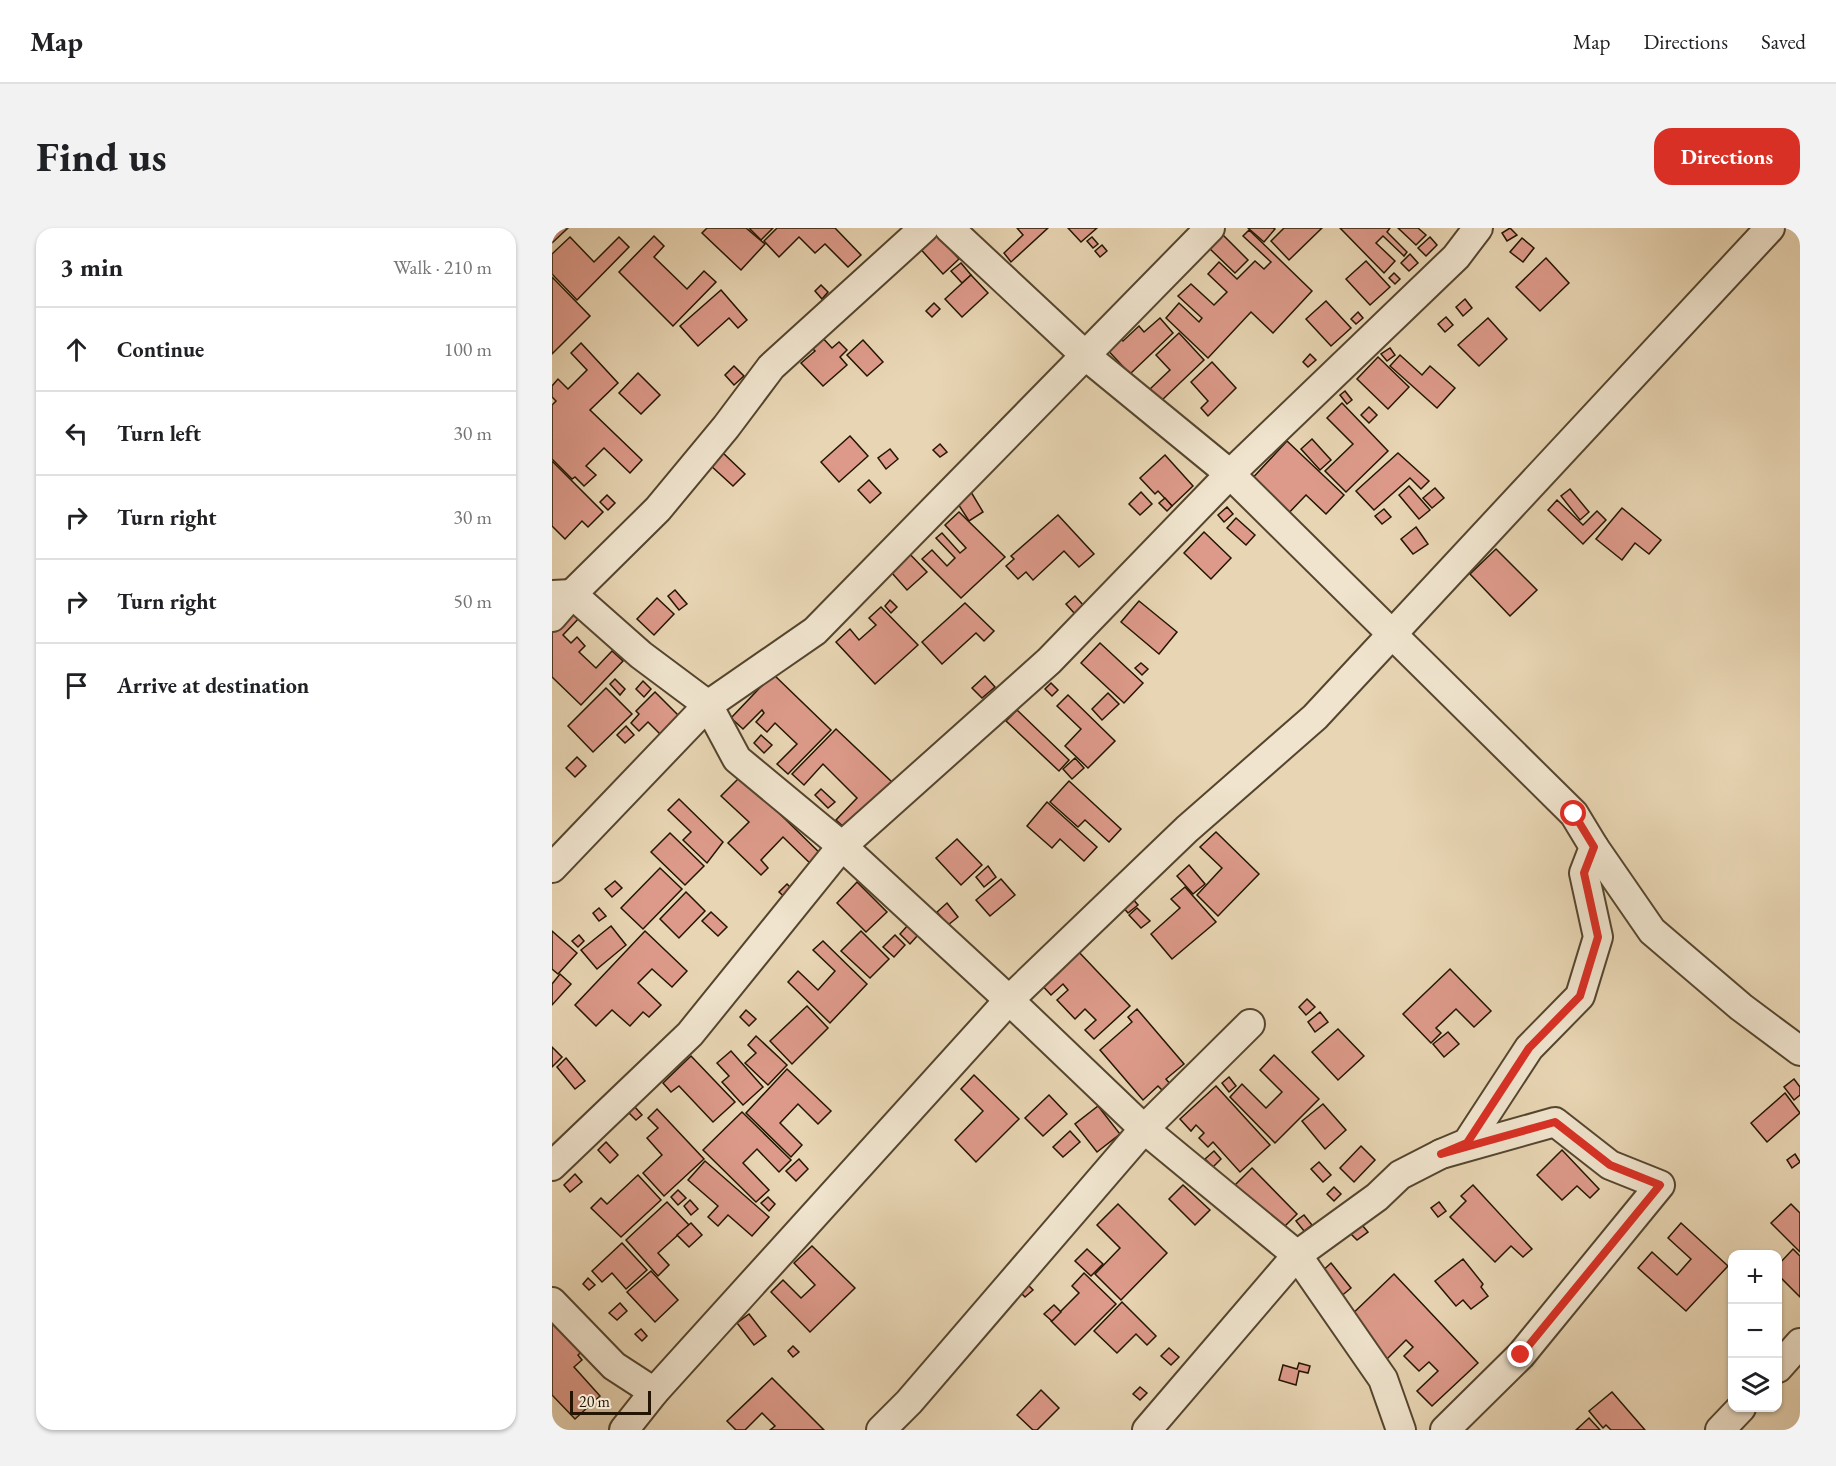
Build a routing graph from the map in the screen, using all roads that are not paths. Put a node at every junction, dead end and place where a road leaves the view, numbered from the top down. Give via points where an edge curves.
1 (924, 228) edge
2 (949, 228) edge
3 (1210, 228) edge
4 (1478, 228) edge
5 (1770, 228) edge
6 (1086, 356) junction
7 (1230, 474) junction
8 (562, 594) edge
9 (552, 617) edge
10 (1390, 633) junction
11 (708, 705) junction
12 (842, 846) junction
13 (1594, 847) junction
14 (552, 868) edge
15 (1009, 999) junction
16 (1250, 1024) dead end
17 (1800, 1051) edge
18 (1144, 1130) junction
19 (1441, 1154) junction
20 (552, 1166) edge
21 (1297, 1255) junction
22 (552, 1302) edge
23 (1800, 1343) edge
24 (1782, 1363) edge
25 (654, 1392) junction
26 (1736, 1412) edge
27 (624, 1430) edge
28 (881, 1430) edge
29 (1147, 1430) edge
30 (1401, 1430) edge
31 (1445, 1430) edge
32 (1720, 1430) edge

1 - 8 street via 771,367 658,509
2 - 6 street
3 - 6 street
4 - 7 street via 1456,257
5 - 10 street
6 - 7 street
6 - 11 street via 815,631
7 - 10 street
7 - 12 street via 1049,661
8 - 9 street
8 - 11 street
10 - 13 street via 1574,814
10 - 15 street via 1315,717 1186,829
11 - 12 street via 737,759
11 - 14 street
12 - 15 street
12 - 20 street via 690,1034
13 - 17 street via 1652,931
13 - 19 street via 1584,873 1598,937 1580,996 1529,1048 1467,1143
15 - 18 street
15 - 25 street
16 - 18 street
18 - 21 street
18 - 28 street
19 - 21 street via 1400,1175 1369,1204
19 - 31 street via 1555,1122 1610,1165 1660,1185 1521,1355
21 - 29 street
21 - 30 street via 1383,1379
22 - 25 street via 614,1366
23 - 24 street
25 - 27 street
26 - 32 street

